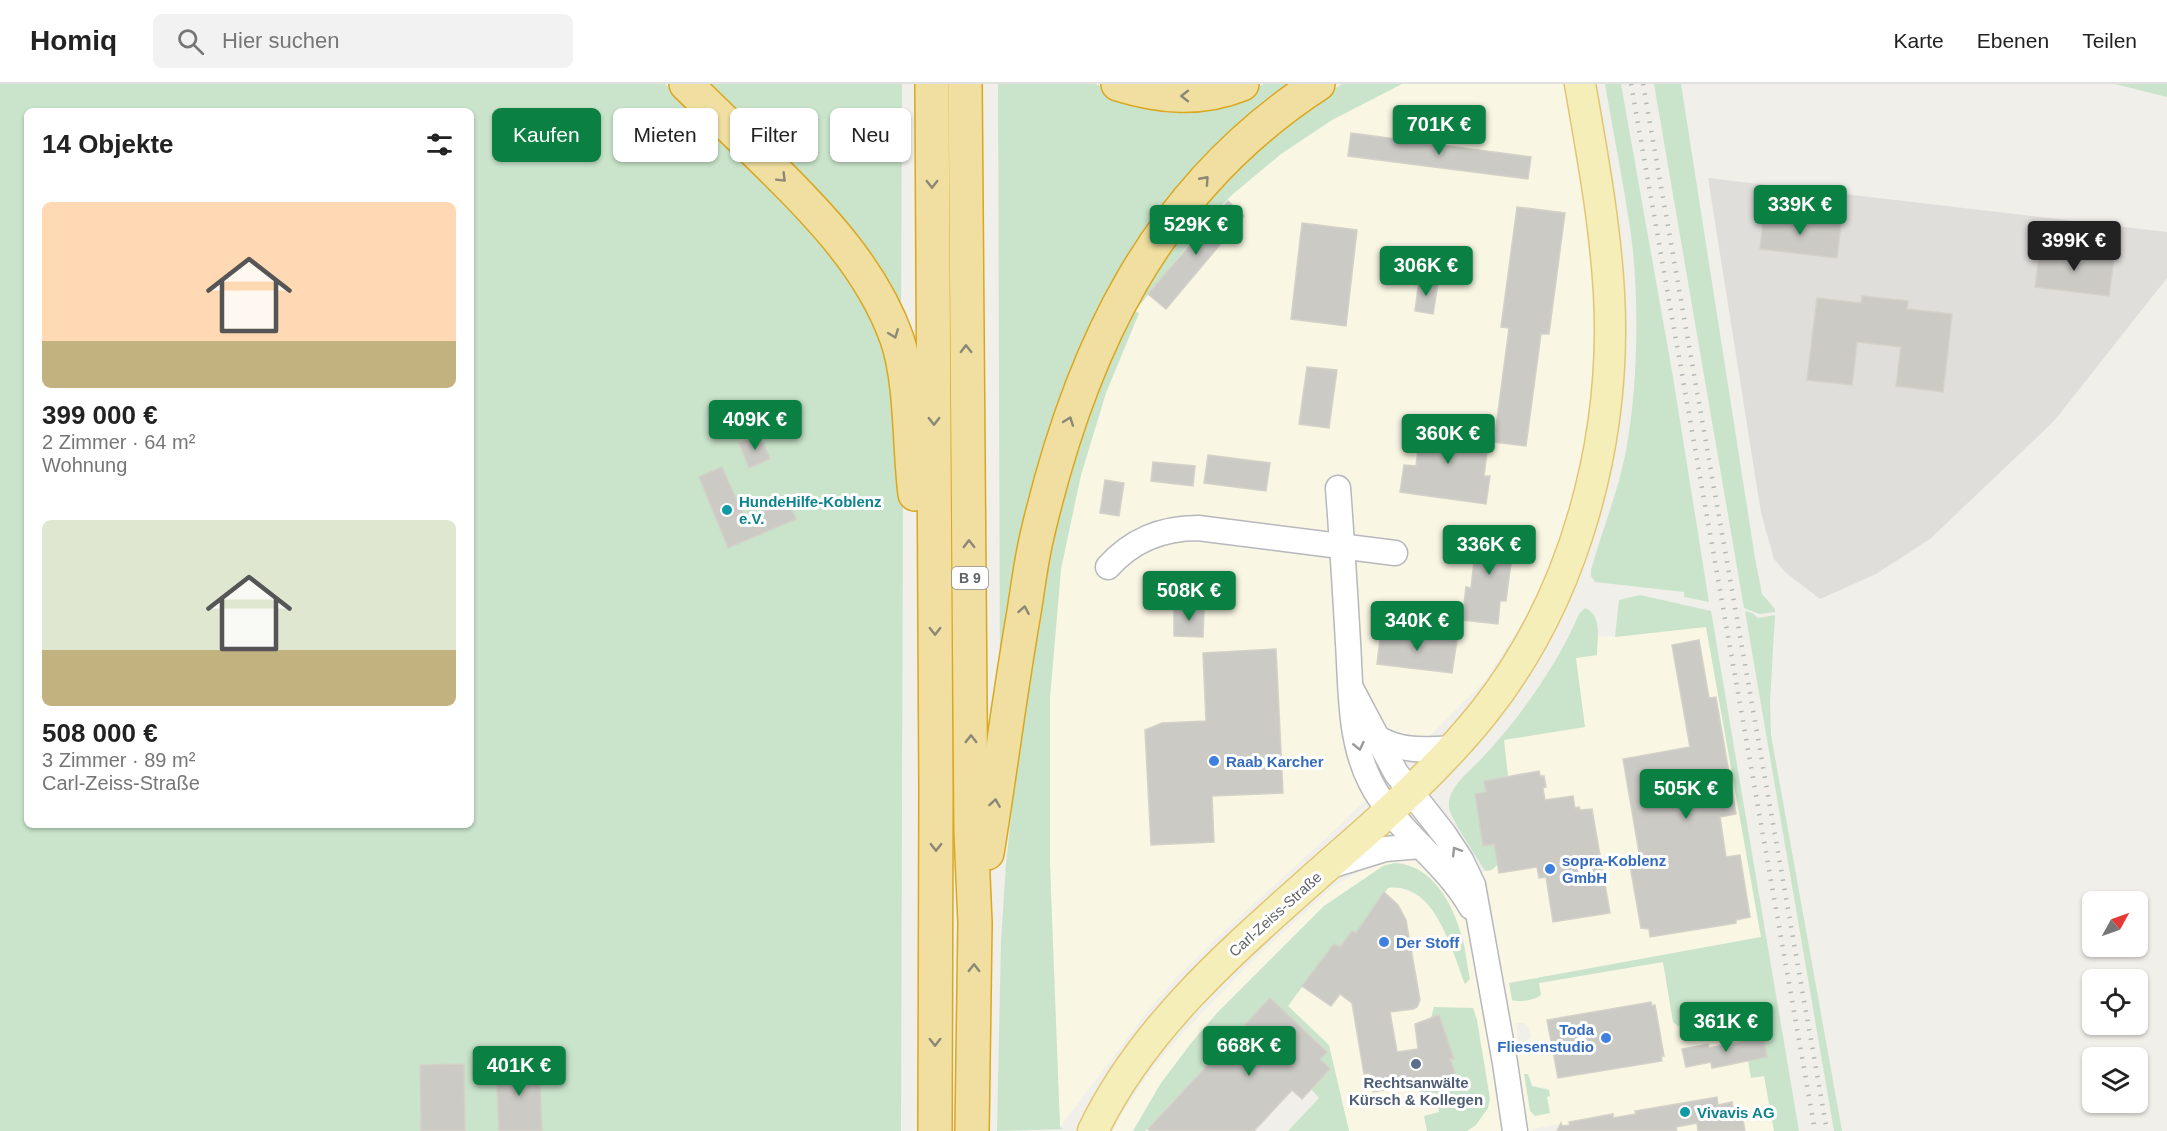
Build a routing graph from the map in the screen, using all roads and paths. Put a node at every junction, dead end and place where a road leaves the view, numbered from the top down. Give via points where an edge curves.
1 (686, 84) edge
2 (932, 84) edge
3 (965, 84) edge
4 (983, 84) edge
5 (1118, 84) edge
6 (1242, 84) edge
7 (1318, 84) edge
8 (1580, 84) edge
9 (965, 232) junction
10 (1338, 488) dead end
11 (1342, 547) junction
12 (1395, 553) dead end
13 (1108, 567) dead end
14 (934, 573) junction
15 (1351, 688) junction
16 (1376, 737) junction
17 (1452, 748) junction
18 (1400, 801) junction
19 (1421, 846) junction
20 (1327, 867) junction
21 (975, 923) junction
22 (1480, 926) junction
23 (936, 1131) edge
24 (972, 1131) edge
25 (1093, 1131) edge
26 (1515, 1131) edge

1 -> 14 highway via 820,217 879,298 897,340 905,379 916,511
2 -> 14 highway, B 9
3 - 9 highway, B 9
4 - 9 highway via 976,192
6 -> 5 highway via 1192,96 1142,92
21 -> 7 highway via 1037,537 1064,434 1089,366 1136,273 1173,218 1246,138
8 - 17 main road, Carl-Zeiss-Straße via 1610,295 1609,369 1595,468 1574,545 1542,619 1501,689
21 -> 9 highway, B 9
10 - 11 street
11 - 12 street
11 - 13 street via 1178,528 1137,542
11 - 15 street
14 -> 23 highway, B 9
15 - 16 street
15 -> 18 street via 1360,754 1371,784
16 - 17 street via 1408,750
16 - 18 street via 1389,763
17 - 18 main road, Carl-Zeiss-Straße
18 - 19 street
18 - 20 main road, Carl-Zeiss-Straße
22 -> 18 street via 1477,896 1465,866 1444,834
19 - 20 street via 1385,849
19 - 22 street via 1463,893
20 - 25 main road, Carl-Zeiss-Straße via 1187,998 1127,1072
24 -> 21 highway, B 9
22 - 26 street

